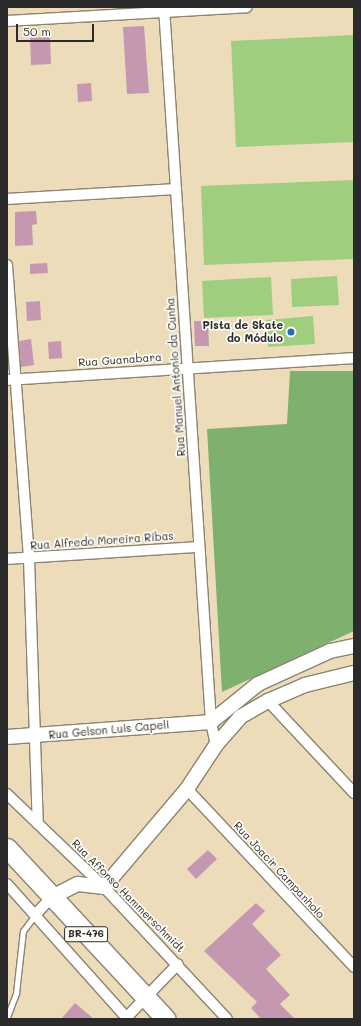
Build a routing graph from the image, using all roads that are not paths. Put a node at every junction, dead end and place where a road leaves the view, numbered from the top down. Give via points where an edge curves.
1 (247, 7) edge
2 (165, 10) edge
3 (7, 21) edge
4 (176, 189) junction
5 (7, 199) edge
6 (7, 265) edge
7 (354, 358) edge
8 (188, 368) junction
9 (11, 380) edge
10 (199, 547) junction
11 (29, 558) junction
12 (7, 559) edge
13 (354, 646) edge
14 (354, 673) edge
15 (268, 701) junction
16 (211, 722) junction
17 (35, 736) junction
18 (7, 738) edge
19 (216, 745) junction
20 (187, 789) junction
21 (354, 793) edge
22 (7, 794) edge
23 (38, 824) junction
24 (7, 848) edge
25 (7, 884) edge
26 (104, 887) junction
27 (52, 897) junction
28 (35, 915) junction
29 (178, 964) junction
30 (354, 967) edge
31 (147, 999) junction
32 (7, 1017) edge
33 (126, 1018) edge
34 (166, 1019) edge
35 (227, 1019) edge

1 - 2 street
2 - 3 street
2 - 4 street, Rua Manuel Antonio da Cunha
4 - 5 street
4 - 8 street, Rua Manuel Antonio da Cunha
6 - 9 street
7 - 8 street, Rua Guanabara
8 - 9 street, Rua Guanabara
8 - 10 street, Rua Manuel Antonio da Cunha
9 - 11 street
10 - 11 street, Rua Alfredo Moreira Ribas
10 - 16 street, Rua Manuel Antonio da Cunha
11 - 12 street, Rua Alfredo Moreira Ribas
11 - 17 street
13 - 16 street via 330,651 258,684
14 - 15 street via 304,685
15 - 19 street via 240,717
15 - 21 street
16 - 17 street, Rua Gelson Luis Capeli
16 - 19 street, Rua Manuel Antonio da Cunha
17 - 18 street, Rua Gelson Luis Capeli
17 - 23 street
19 - 20 street
20 - 26 street
20 - 30 street, Rua Joacir Campanholo
22 - 23 street, Rua Affonso Hammerschmidt
23 - 26 street, Rua Affonso Hammerschmidt
24 - 27 highway, BR-476
25 - 28 street
26 - 27 street via 78,884
26 - 29 street, Rua Affonso Hammerschmidt
27 - 28 street
27 - 31 highway, BR-476
28 - 32 lane via 23,931 16,993
28 - 33 street
29 - 31 street
29 - 35 street, Rua Affonso Hammerschmidt
31 - 33 street
31 - 34 highway, BR-476

